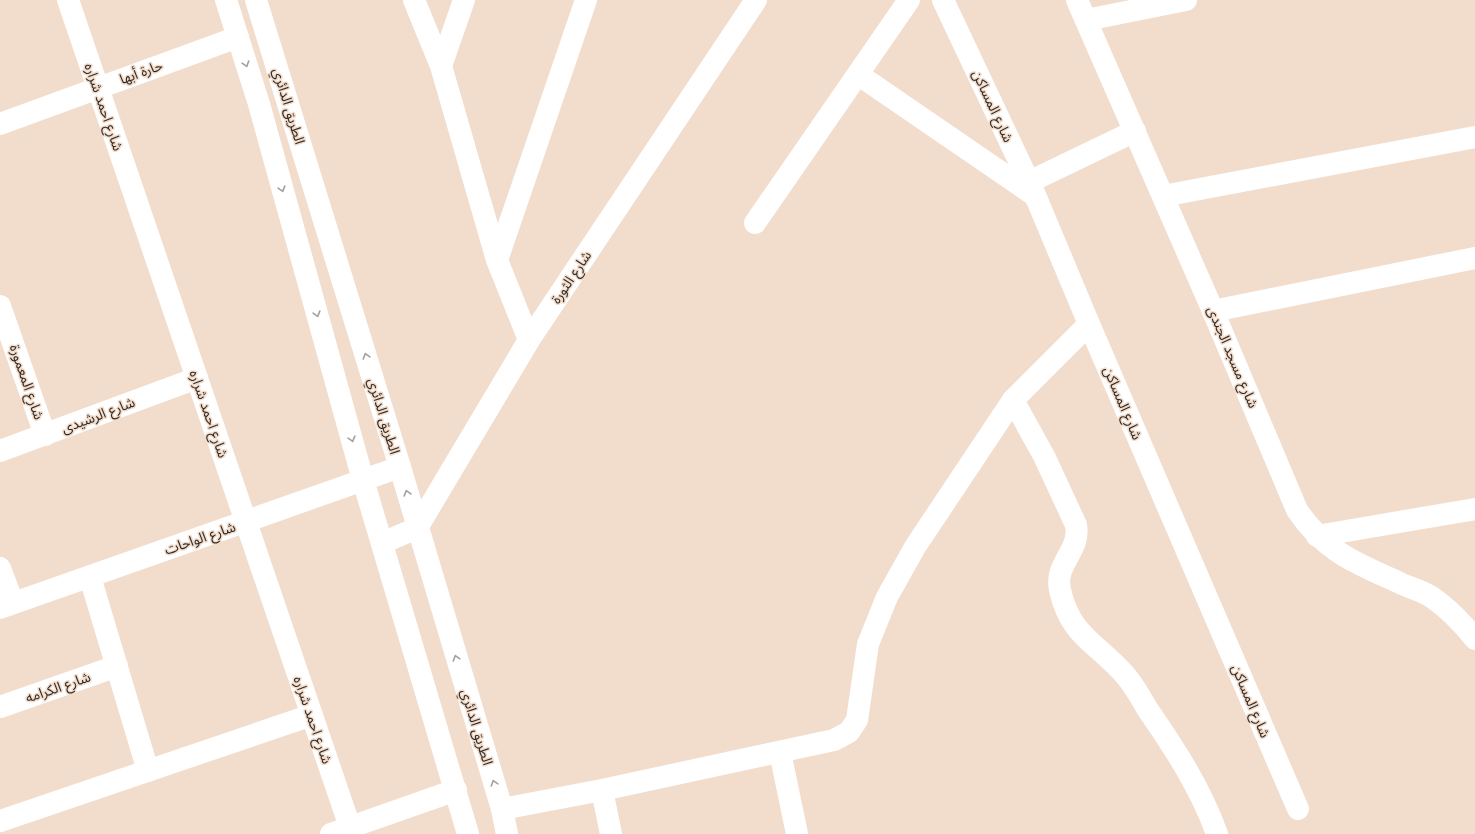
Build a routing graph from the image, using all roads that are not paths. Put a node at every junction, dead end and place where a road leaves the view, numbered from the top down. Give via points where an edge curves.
1 (68, 0) edge
2 (226, 0) edge
3 (256, 0) edge
4 (414, 0) edge
5 (464, 0) edge
6 (586, 0) edge
7 (756, 0) edge
8 (909, 0) edge
9 (943, 0) edge
10 (1077, 0) edge
11 (1186, 0) edge
12 (1086, 20) junction
13 (238, 37) junction
14 (441, 66) junction
15 (859, 75) junction
16 (98, 88) junction
17 (286, 96) junction
18 (259, 104) junction
19 (0, 124) edge
20 (1135, 131) junction
21 (1475, 137) edge
22 (1032, 188) junction
23 (1163, 196) junction
24 (755, 223) dead end
25 (1475, 258) edge
26 (497, 260) junction
27 (0, 306) edge
28 (1213, 311) junction
29 (1089, 324) junction
30 (529, 340) junction
31 (197, 378) junction
32 (1013, 400) junction
33 (45, 435) junction
34 (0, 451) edge
35 (400, 467) junction
36 (363, 480) junction
37 (1475, 509) edge
38 (246, 522) junction
39 (417, 528) junction
40 (1317, 536) junction
41 (382, 543) junction
42 (0, 568) edge
43 (90, 576) junction
44 (6, 606) edge
45 (1475, 638) edge
46 (117, 666) junction
47 (0, 707) edge
48 (312, 715) junction
49 (780, 752) junction
50 (148, 771) junction
51 (456, 790) junction
52 (602, 790) junction
53 (502, 809) junction
54 (1298, 809) dead end
55 (0, 821) edge
56 (341, 831) edge
57 (468, 834) edge
58 (507, 834) edge
59 (611, 834) edge
60 (796, 834) edge
61 (1217, 834) edge

1 - 16 street, شارع احمد شراره
2 - 13 street, الطريق الدائري
3 - 17 street, الطريق الدائري
4 - 14 street
5 - 14 street
6 - 26 street
7 - 30 street, شارع الثورة
8 - 15 street
9 - 22 street, شارع المساكن
10 - 12 street, شارع مسجد الجندى
11 - 12 street
12 - 20 street, شارع مسجد الجندى
13 - 16 street, حارة أبها
13 -> 18 street, الطريق الدائري
14 - 26 street
15 - 22 street
15 - 24 street
16 - 19 street, حارة أبها
16 - 31 street, شارع احمد شراره
17 - 18 street
35 -> 17 street, الطريق الدائري
18 -> 36 street, الطريق الدائري
20 - 22 street
20 - 23 street, شارع مسجد الجندى
21 - 23 street
22 - 29 street, شارع المساكن
23 - 28 street, شارع مسجد الجندى
25 - 28 street
26 - 30 street
27 - 33 street, شارع المعمورة
28 - 40 street, شارع مسجد الجندى via 1297,510
29 - 32 street
29 - 54 street, شارع المساكن
30 - 39 street, شارع الثورة
31 - 33 street, شارع الرشيدى
31 - 38 street, شارع احمد شراره
32 - 49 street via 915,547 887,597 868,644 857,720 849,732 834,740
32 - 61 street via 1044,456 1076,525 1076,542 1059,571 1059,589 1068,616 1077,630 1125,675 1180,756
33 - 34 street, شارع الرشيدى
35 - 36 street, شارع الواحات
39 -> 35 street, الطريق الدائري
36 - 38 street, شارع الواحات
36 - 41 street, الطريق الدائري
37 - 40 street
38 - 43 street, شارع الواحات
38 - 48 street, شارع احمد شراره
39 - 41 street
53 -> 39 street, الطريق الدائري
40 - 45 street, شارع مسجد الجندى via 1349,560 1432,597 1456,617
41 - 51 street, الطريق الدائري
42 - 44 street
43 - 44 street, شارع الواحات
43 - 46 street
46 - 47 street, شارع الكرامه
46 - 50 street
48 - 50 street
48 - 56 street, شارع احمد شراره
49 - 52 street
49 - 60 street
50 - 55 street
51 - 56 street
51 - 57 street, الطريق الدائري
52 - 53 street
52 - 59 street
53 - 58 street, الطريق الدائري

